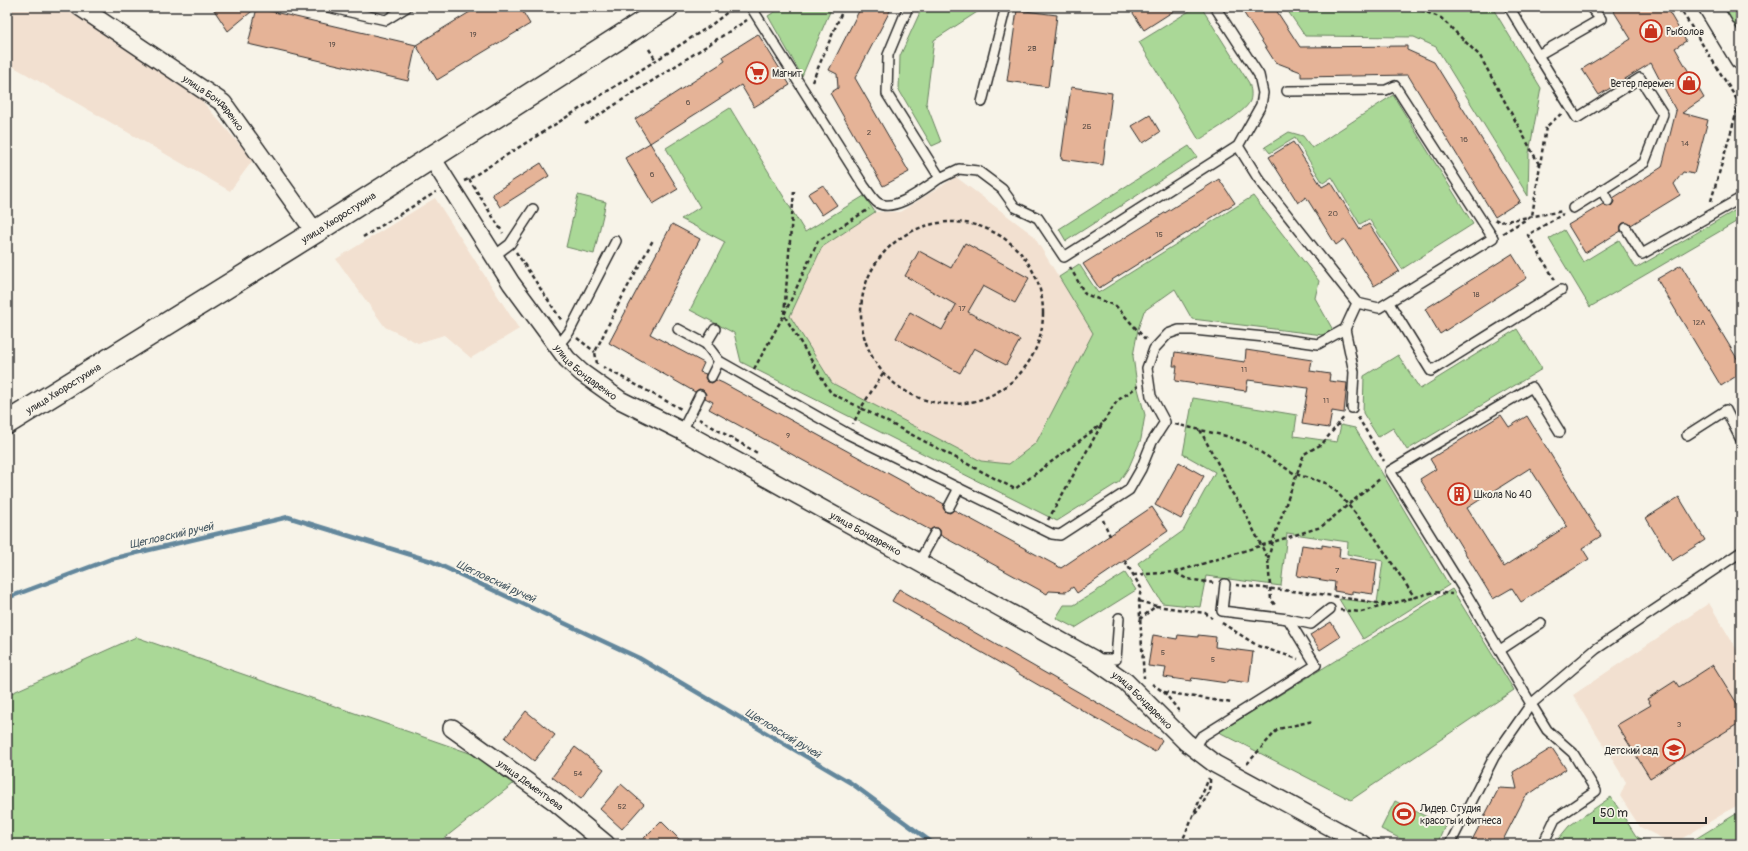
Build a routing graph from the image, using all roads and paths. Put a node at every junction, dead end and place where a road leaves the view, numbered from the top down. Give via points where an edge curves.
1 (80, 7) edge
2 (328, 7) edge
3 (407, 7) edge
4 (667, 7) edge
5 (734, 7) edge
6 (844, 7) edge
7 (908, 7) edge
8 (1009, 7) edge
9 (1215, 7) edge
10 (1414, 7) edge
11 (1509, 7) edge
12 (1590, 7) edge
13 (1679, 7) edge
14 (1710, 7) edge
15 (754, 11) edge
16 (649, 49) dead end
17 (1538, 55) junction
18 (1741, 58) edge
19 (655, 60) junction
20 (1287, 91) dead end
21 (807, 94) junction
22 (982, 102) dead end
23 (1739, 103) junction
24 (1570, 106) junction
25 (1741, 106) edge
26 (585, 124) dead end
27 (1238, 146) junction
28 (432, 158) junction
29 (1540, 166) junction
30 (940, 178) junction
31 (469, 179) junction
32 (448, 184) junction
33 (1602, 190) junction
34 (794, 191) dead end
35 (1741, 198) edge
36 (1608, 201) dead end
37 (878, 203) junction
38 (1711, 204) dead end
39 (1573, 208) dead end
40 (533, 210) dead end
41 (1478, 213) junction
42 (1532, 216) junction
43 (1626, 228) dead end
44 (314, 232) junction
45 (363, 237) dead end
46 (1493, 238) junction
47 (616, 241) dead end
48 (510, 244) junction
49 (494, 256) junction
50 (1064, 257) junction
51 (1561, 290) joint
52 (1389, 303) junction
53 (1357, 304) junction
54 (784, 315) junction
55 (678, 329) dead end
56 (715, 329) dead end
57 (1346, 329) junction
58 (569, 332) junction
59 (706, 344) junction
60 (557, 347) junction
61 (1154, 349) junction
62 (595, 352) dead end
63 (719, 361) junction
64 (883, 373) junction
65 (711, 377) dead end
66 (1148, 378) junction
67 (749, 379) junction
68 (700, 395) dead end
69 (861, 408) junction
70 (1352, 408) junction
71 (1164, 422) junction
72 (7, 423) edge
73 (1102, 424) junction
74 (682, 430) junction
75 (1200, 430) junction
76 (1560, 432) dead end
77 (848, 434) junction
78 (1687, 435) dead end
79 (1741, 440) edge
80 (1390, 471) junction
81 (1295, 474) junction
82 (959, 488) junction
83 (1349, 504) junction
84 (949, 507) dead end
85 (1099, 510) junction
86 (1043, 529) junction
87 (935, 533) dead end
88 (1110, 536) dead end
89 (1272, 542) junction
90 (1262, 545) junction
91 (1741, 552) edge
92 (1268, 559) junction
93 (1125, 561) dead end
94 (919, 562) junction
95 (1176, 572) junction
96 (1133, 575) junction
97 (1225, 584) junction
98 (1270, 589) junction
99 (1467, 595) junction
100 (1415, 598) junction
101 (1138, 601) junction
102 (1156, 606) junction
103 (1390, 606) junction
104 (1330, 609) joint
105 (1119, 618) dead end
106 (1140, 619) junction
107 (1288, 619) junction
108 (1541, 623) dead end
109 (1500, 650) junction
110 (1093, 659) junction
111 (1316, 664) junction
112 (1144, 679) dead end
113 (1164, 692) dead end
114 (1531, 704) junction
115 (1248, 706) junction
116 (1313, 721) dead end
117 (452, 728) dead end
118 (1194, 747) junction
119 (1244, 767) dead end
120 (1193, 818) junction
121 (606, 844) edge
122 (1181, 844) edge
123 (1362, 844) edge
124 (1450, 844) edge
125 (1543, 844) edge

1 - 44 street, улица Бондаренко via 223,103
2 - 3 lane via 386,20
4 - 28 street, улица Хворостухина via 647,15
5 - 19 path via 710,26
6 - 21 path
7 - 30 lane via 888,55 887,94
8 - 22 lane via 1005,10
9 - 27 lane via 1258,75 1263,93 1261,105
10 - 29 path via 1441,18 1480,56
11 - 17 lane
12 - 17 lane via 1601,19
13 - 23 path
14 - 18 street
15 - 21 lane
15 - 26 path
16 - 19 path
17 - 24 lane
19 - 31 path
20 - 41 lane via 1386,90 1396,86
21 - 37 lane via 864,186
23 - 25 path
23 - 38 path
24 - 29 path via 1546,127
24 - 33 lane via 1577,118 1640,78 1663,114 1644,163
27 - 50 lane
27 - 53 lane via 1258,178
28 - 32 street, улица Бондаренко
28 - 44 street, улица Хворостухина
29 - 42 path
30 - 37 lane via 899,204 889,206
30 - 50 lane via 959,169 978,171 1002,189 1015,207 1038,218
31 - 32 path
31 - 48 path
32 - 45 path
32 - 49 street, улица Бондаренко
33 - 36 lane
33 - 39 lane
34 - 54 path
35 - 43 lane via 1642,254
37 - 54 path via 818,241
40 - 48 lane
41 - 42 path via 1500,222
41 - 46 lane
42 - 46 path
42 - 51 path via 1570,210 1528,235
44 - 72 street, улица Хворостухина
46 - 52 lane
47 - 58 lane
48 - 49 lane
48 - 58 path
49 - 60 street, улица Бондаренко
50 - 61 path via 1085,294 1116,306
51 - 52 lane via 1431,371
52 - 53 lane via 1379,308
53 - 57 lane
54 - 67 path
54 - 69 path via 831,393
55 - 59 lane
56 - 59 lane
57 - 61 lane via 1318,344 1179,330 1168,334
57 - 70 lane via 1354,372
58 - 60 lane
58 - 62 path
59 - 63 lane
60 - 74 street, улица Бондаренко via 582,373 620,400
61 - 66 lane via 1147,368
63 - 65 lane
63 - 67 lane
64 - 64 path via 907,393 936,403 967,403 997,393 1021,373 1037,346 1043,315 1039,284 1024,257 1001,236 977,225 952,222 926,226 902,236 879,259 869,275 862,300 862,326 865,338 869,351
64 - 69 path
66 - 71 lane via 1151,396
66 - 73 path via 1117,401
67 - 77 lane
68 - 74 lane
69 - 73 path via 1015,489
69 - 77 path
70 - 80 path
70 - 81 path via 1322,444 1304,454
71 - 75 path
71 - 85 lane via 1129,490
73 - 86 path
74 - 94 street, улица Бондаренко
75 - 81 path via 1246,444
75 - 90 path
76 - 80 lane via 1532,387
77 - 82 lane
78 - 79 lane via 1726,410
80 - 83 path
80 - 99 lane
81 - 83 path via 1326,483
81 - 89 path
82 - 84 lane
82 - 86 lane
83 - 89 path via 1322,527
83 - 100 path via 1372,533
85 - 86 lane via 1060,535
85 - 88 path
87 - 94 lane
89 - 90 path
89 - 92 path
90 - 92 path
90 - 95 path
91 - 114 lane via 1596,650
92 - 98 path
93 - 96 path
94 - 110 street, улица Бондаренко
95 - 96 path
95 - 97 path via 1187,579
96 - 101 path via 1141,588
97 - 98 path
97 - 107 lane via 1222,611
98 - 103 path via 1320,594
98 - 107 path via 1271,600
99 - 100 path via 1434,592
99 - 109 lane
100 - 103 path
101 - 102 path
101 - 106 path
102 - 106 path
102 - 111 path via 1206,613 1258,646
103 - 104 path via 1361,612
104 - 107 lane via 1311,624
105 - 110 lane via 1116,659
106 - 112 path
107 - 111 lane
108 - 109 lane
109 - 114 lane
110 - 118 street, улица Бондаренко via 1126,682
111 - 115 lane
113 - 115 path
114 - 124 lane via 1494,757
114 - 125 lane via 1547,730 1573,753 1596,791 1555,819
115 - 118 lane via 1201,737
116 - 119 path via 1278,730
117 - 121 street, улица Дементьева via 554,801
118 - 123 street, улица Бондаренко via 1215,764
120 - 120 path via 1203,804 1211,784 1210,774
120 - 122 path

